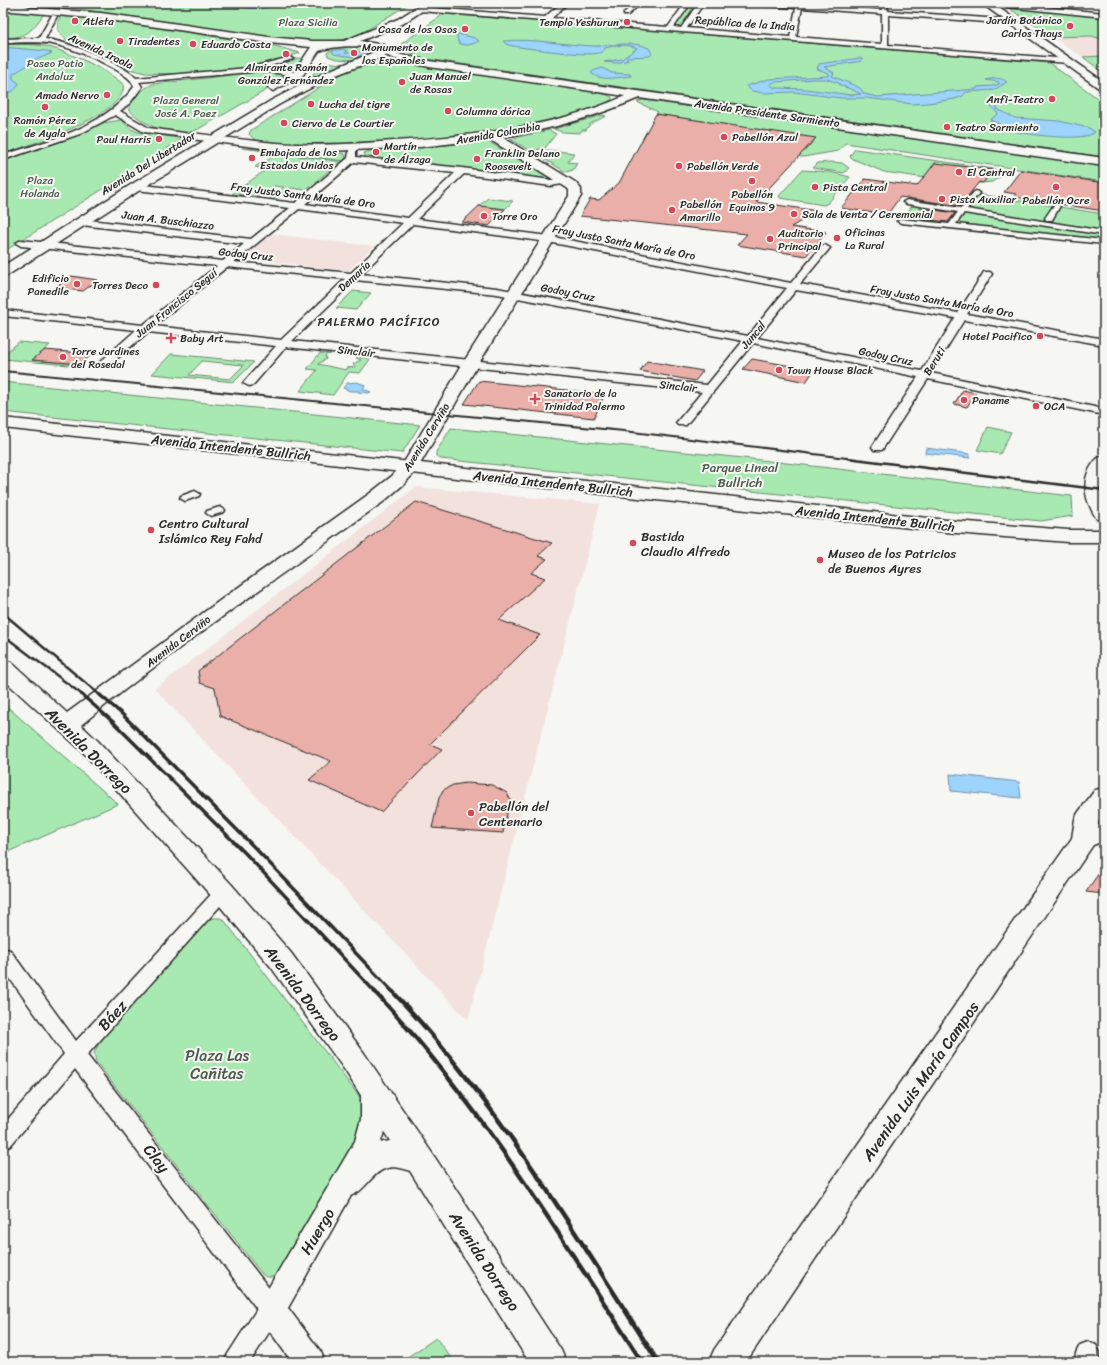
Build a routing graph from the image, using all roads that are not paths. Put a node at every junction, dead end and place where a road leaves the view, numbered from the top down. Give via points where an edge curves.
1 (30, 3) edge
2 (73, 3) edge
3 (428, 3) edge
4 (565, 3) edge
5 (638, 3) edge
6 (688, 3) edge
7 (701, 3) edge
8 (758, 3) edge
9 (885, 3) edge
10 (987, 3) edge
11 (1076, 3) edge
12 (49, 4) edge
13 (800, 5) edge
14 (6, 9) edge
15 (420, 9) junction
16 (1066, 11) junction
17 (886, 13) junction
18 (626, 14) dead end
19 (1104, 15) edge
20 (54, 16) dead end
21 (101, 16) junction
22 (547, 19) junction
23 (401, 21) junction
24 (1014, 22) junction
25 (672, 26) junction
26 (685, 27) junction
27 (793, 38) junction
28 (41, 40) junction
29 (269, 40) junction
30 (3, 41) edge
31 (342, 44) junction
32 (885, 46) junction
33 (382, 49) junction
34 (322, 57) junction
35 (290, 59) dead end
36 (363, 61) junction
37 (1068, 61) junction
38 (429, 64) junction
39 (250, 70) junction
40 (297, 74) junction
41 (135, 80) junction
42 (1104, 87) edge
43 (638, 94) junction
44 (261, 96) dead end
45 (276, 102) junction
46 (115, 112) junction
47 (210, 125) dead end
48 (490, 135) junction
49 (191, 136) junction
50 (214, 139) junction
51 (173, 147) dead end
52 (353, 153) junction
53 (3, 158) edge
54 (1104, 162) edge
55 (462, 171) junction
56 (565, 181) junction
57 (136, 187) junction
58 (976, 193) dead end
59 (907, 202) dead end
60 (299, 206) junction
61 (1056, 206) dead end
62 (965, 208) junction
63 (411, 220) junction
64 (901, 221) dead end
65 (1047, 221) junction
66 (81, 222) junction
67 (951, 226) junction
68 (1104, 227) edge
69 (39, 232) dead end
70 (1104, 232) edge
71 (1037, 235) junction
72 (548, 239) junction
73 (252, 242) junction
74 (1104, 242) edge
75 (21, 243) junction
76 (44, 246) junction
77 (825, 248) dead end
78 (9, 250) dead end
79 (224, 264) junction
80 (3, 272) edge
81 (987, 274) dead end
82 (352, 277) junction
83 (793, 286) junction
84 (514, 294) junction
85 (3, 313) edge
86 (962, 316) junction
87 (145, 328) junction
88 (749, 339) junction
89 (1104, 342) edge
90 (284, 343) junction
91 (471, 363) junction
92 (104, 364) dead end
93 (924, 376) junction
94 (249, 383) dead end
95 (709, 389) junction
96 (1104, 412) edge
97 (3, 423) edge
98 (682, 423) dead end
99 (878, 447) dead end
100 (1104, 461) edge
101 (410, 467) junction
102 (195, 494) dead end
103 (185, 498) dead end
104 (1104, 515) edge
105 (1104, 536) edge
106 (3, 667) edge
107 (99, 699) junction
108 (39, 700) junction
109 (66, 725) junction
110 (90, 746) junction
111 (1104, 796) edge
112 (1094, 836) edge
113 (223, 892) junction
114 (3, 955) edge
115 (75, 1055) junction
116 (374, 1091) junction
117 (3, 1140) edge
118 (421, 1162) junction
119 (346, 1183) junction
120 (271, 1309) junction
121 (236, 1362) edge
122 (310, 1362) edge
123 (549, 1362) edge
124 (726, 1362) edge

1 - 14 main road
2 - 12 main road
3 - 15 main road, Avenida Del Libertador
4 - 22 street
5 - 18 street
6 - 25 street
7 - 26 street
8 - 13 street
9 - 17 street
10 - 16 street
10 - 24 main road
11 - 16 street
12 - 21 main road, Avenida Presidente Sarmiento
13 - 17 street
13 - 27 street
14 - 21 main road, Avenida Presidente Sarmiento
15 - 22 street
15 - 23 main road, Avenida Del Libertador
16 - 19 street
17 - 24 street
17 - 32 street
20 - 28 street
21 - 29 main road, Avenida Presidente Sarmiento
22 - 25 street
23 - 31 main road, Avenida Del Libertador
23 - 33 main road, Avenida Del Libertador via 384,40
24 - 37 main road
25 - 26 street, República de la India
26 - 27 street, República de la India
27 - 32 street, República de la India
28 - 30 street, Avenida Iraola
28 - 41 street, Avenida Iraola via 56,42 85,54
29 - 31 main road, Avenida Presidente Sarmiento
29 - 34 main road, Avenida Presidente Sarmiento
31 - 33 main road, Avenida Presidente Sarmiento via 366,44
31 - 34 main road, Avenida Del Libertador via 325,50
32 - 37 street, República de la India
33 - 36 main road, Avenida Del Libertador via 374,57
33 - 38 main road, Avenida Presidente Sarmiento via 399,57
34 - 36 main road, Avenida Presidente Sarmiento
34 - 40 main road, Avenida Del Libertador
34 - 45 main road, Avenida Del Libertador via 311,71
35 - 39 street, Avenida Iraola
36 - 38 main road, Avenida Presidente Sarmiento
36 - 45 main road, Avenida Del Libertador via 332,73
37 - 42 main road
38 - 43 main road, Avenida Presidente Sarmiento
39 - 40 street, Avenida Iraola
39 - 41 street, Avenida Iraola
40 - 44 main road, Avenida Del Libertador
41 - 46 street via 138,87 134,94
43 - 48 main road, Avenida Colombia via 572,118
43 - 54 main road, Avenida Presidente Sarmiento
45 - 50 main road, Avenida Del Libertador
46 - 49 street via 147,130
46 - 53 street via 64,137
47 - 49 main road, Avenida Del Libertador
48 - 52 main road, Avenida Colombia
48 - 56 main road, Avenida Cerviño
49 - 50 main road, Avenida Colombia
49 - 51 main road, Avenida Del Libertador
50 - 52 main road, Avenida Colombia
50 - 57 main road, Avenida Del Libertador
52 - 55 street
52 - 60 street, Juan Francisco Seguí
55 - 56 street via 551,183
55 - 63 street, Demaría
56 - 72 main road, Avenida Cerviño via 575,189 575,196
57 - 60 street, Fray Justo Santa María de Oro
57 - 66 main road, Avenida Del Libertador
58 - 62 street
59 - 62 street
60 - 63 street, Fray Justo Santa María de Oro
60 - 73 street, Juan Francisco Seguí
61 - 65 street
62 - 65 street
62 - 67 street
63 - 72 street, Fray Justo Santa María de Oro
63 - 82 street, Demaría
64 - 67 street
65 - 68 street
65 - 70 street
65 - 71 street
66 - 73 street, Juan A. Buschiazzo
66 - 76 main road, Avenida Del Libertador
67 - 71 street
69 - 75 main road
71 - 74 street
72 - 83 street, Fray Justo Santa María de Oro
72 - 84 main road, Avenida Cerviño
73 - 79 street, Juan Francisco Seguí
75 - 76 street, Godoy Cruz
75 - 78 main road
76 - 79 street, Godoy Cruz
76 - 80 main road, Avenida Del Libertador
77 - 83 street, Juncal
79 - 82 street, Godoy Cruz
79 - 87 street, Juan Francisco Seguí
81 - 86 street, Beruti
82 - 84 street, Godoy Cruz
82 - 90 street, Demaría
83 - 86 street, Fray Justo Santa María de Oro
83 - 88 street, Juncal
84 - 88 street, Godoy Cruz
84 - 91 main road, Avenida Cerviño
85 - 87 street, Sinclair
86 - 89 street, Fray Justo Santa María de Oro
86 - 93 street, Beruti
87 - 90 street, Sinclair
87 - 92 street, Juan Francisco Seguí
88 - 93 street, Godoy Cruz
88 - 95 street, Juncal
90 - 91 street, Sinclair
90 - 94 street, Demaría
91 - 95 street, Sinclair
91 - 101 main road, Avenida Cerviño
93 - 96 street, Godoy Cruz
93 - 99 street, Beruti
95 - 98 street, Juncal
97 - 101 main road, Avenida Intendente Bullrich
100 - 104 main road via 1094,475 1096,503
101 - 105 main road, Avenida Intendente Bullrich via 956,527 1068,536
101 - 107 main road, Avenida Cerviño via 376,498
102 - 103 street
106 - 108 main road, Avenida Dorrego
107 - 108 main road via 64,706
107 - 109 main road, Avenida Cerviño
107 - 110 main road via 89,720 87,731
108 - 109 main road, Avenida Dorrego
109 - 110 main road, Avenida Dorrego
110 - 113 main road, Avenida Dorrego
111 - 112 main road, Avenida Luis María Campos via 1088,819
112 - 124 main road, Avenida Luis María Campos via 952,1035
113 - 115 street, Báez
113 - 116 main road, Avenida Dorrego via 281,960
114 - 115 street, Clay
115 - 117 street, Báez
115 - 120 street, Clay
116 - 118 main road, Avenida Dorrego
116 - 119 street, Huergo via 374,1124 367,1144
118 - 119 main road via 395,1153 380,1155 368,1162
118 - 123 main road, Avenida Dorrego
119 - 120 street, Huergo
120 - 121 street, Huergo
120 - 122 street, Clay

